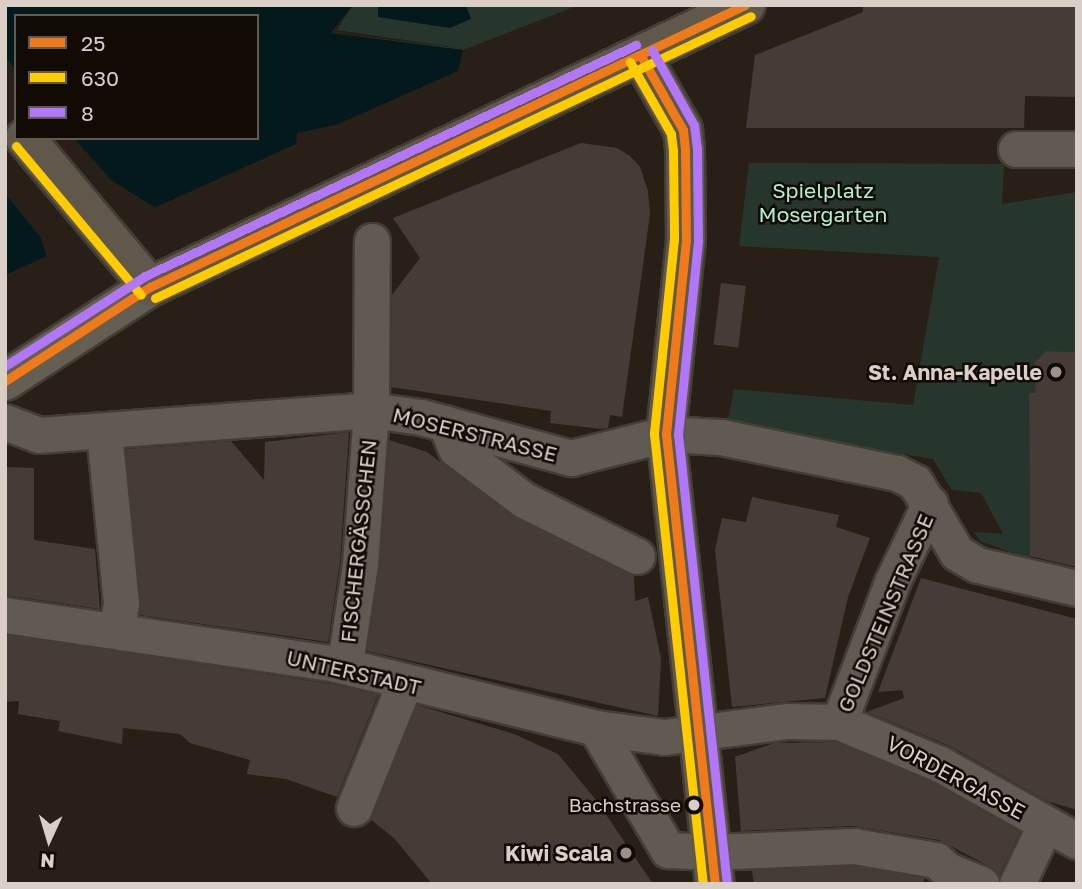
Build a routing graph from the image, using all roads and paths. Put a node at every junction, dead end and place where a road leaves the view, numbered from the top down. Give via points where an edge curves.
1 (746, 5) edge
2 (641, 56) junction
3 (26, 140) edge
4 (1016, 149) dead end
5 (1077, 149) edge
6 (372, 241) dead end
7 (150, 287) junction
8 (5, 381) edge
9 (371, 410) junction
10 (5, 422) edge
11 (445, 423) junction
12 (104, 432) junction
13 (666, 433) junction
14 (930, 503) junction
15 (637, 556) dead end
16 (1077, 588) edge
17 (5, 615) edge
18 (117, 628) junction
19 (336, 664) junction
20 (404, 684) junction
21 (839, 723) junction
22 (596, 729) junction
23 (700, 733) junction
24 (354, 808) dead end
25 (1045, 825) junction
26 (1077, 841) edge
27 (713, 868) edge
28 (943, 877) edge
29 (981, 884) edge
30 (1017, 884) edge

1 - 2 main road
2 - 7 main road
2 - 13 main road via 683,131 685,150 685,251
3 - 7 main road
4 - 5 street
6 - 9 street
7 - 8 main road
9 - 11 street, MOSERSTRASSE
9 - 12 street, MOSERSTRASSE
9 - 19 street, FISCHERGÄSSCHEN via 356,608 345,663
10 - 12 street, MOSERSTRASSE via 39,435
11 - 13 street, MOSERSTRASSE via 571,458
11 - 15 street via 456,449 467,460 524,500
12 - 18 street via 121,603
13 - 14 street, MOSERSTRASSE via 721,438 897,473 915,482
13 - 23 main road
14 - 16 street, MOSERSTRASSE via 946,542 978,565
14 - 21 street, GOLDSTEINSTRASSE via 893,580
17 - 18 street, UNTERSTADT
18 - 19 street, UNTERSTADT
19 - 20 street, UNTERSTADT
20 - 22 street, UNTERSTADT
20 - 24 street
21 - 23 street, VORDERGASSE via 788,721
21 - 25 street, VORDERGASSE via 940,764
22 - 23 street, UNTERSTADT via 664,737
22 - 27 street via 668,850
23 - 27 main road
25 - 26 street, VORDERGASSE
25 - 30 street, VORDERGASSE
27 - 28 street via 854,846 936,860
28 - 29 street

